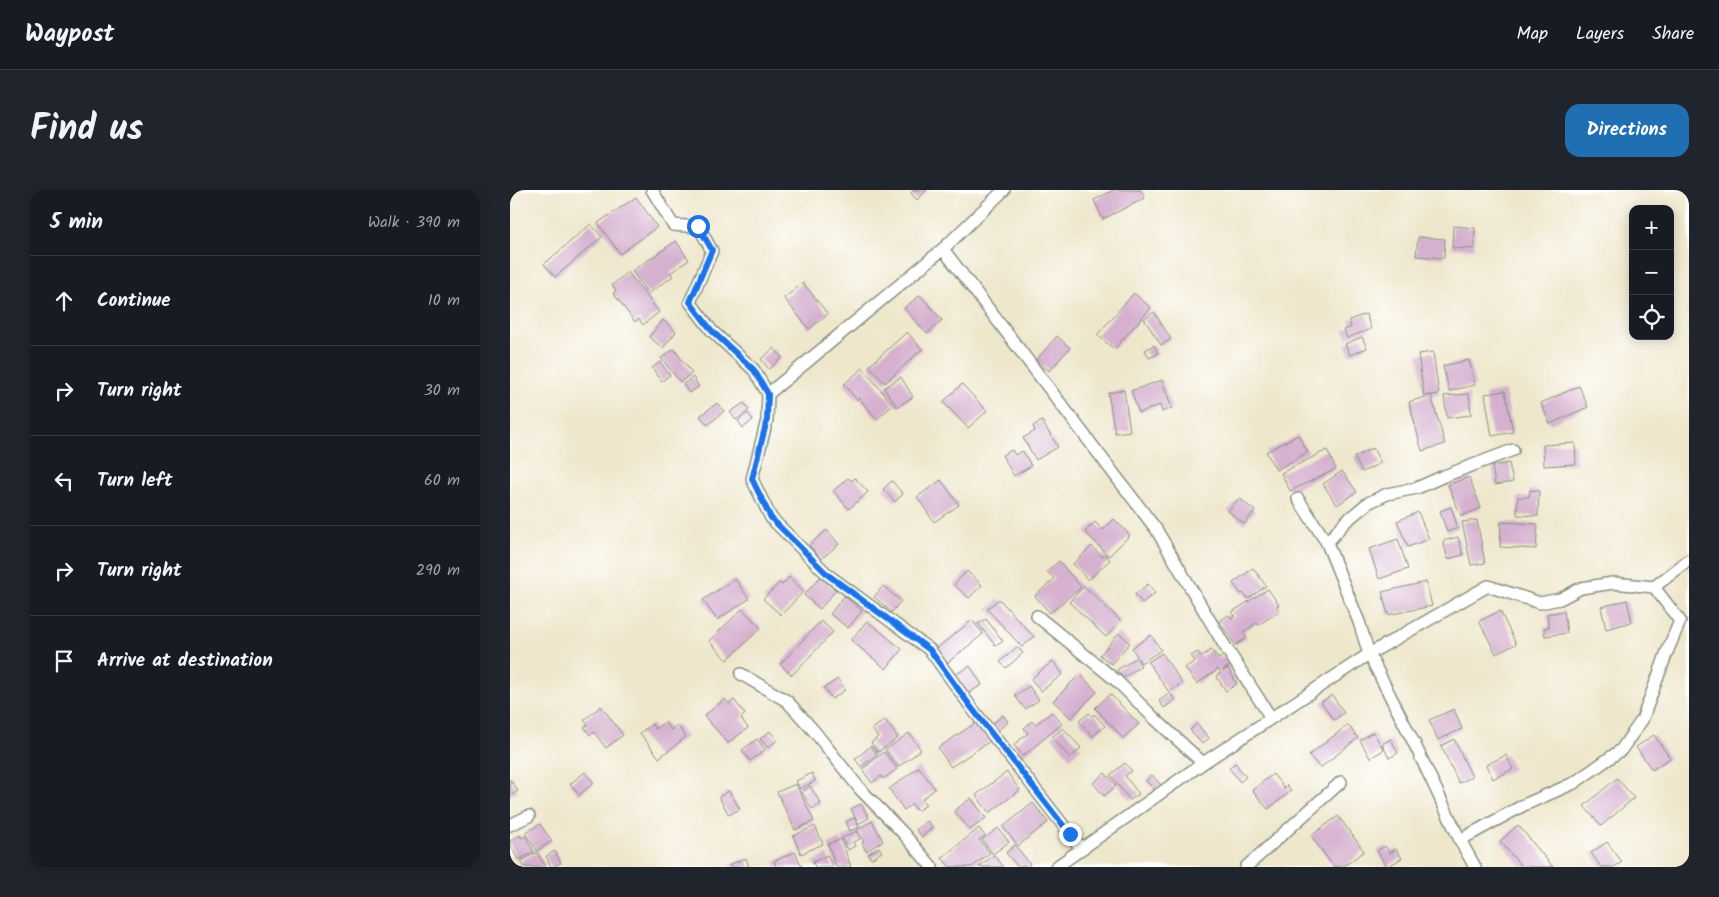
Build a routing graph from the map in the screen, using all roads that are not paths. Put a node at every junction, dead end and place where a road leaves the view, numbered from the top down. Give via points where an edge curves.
1 (652, 190) edge
2 (1004, 190) edge
3 (943, 249) junction
4 (768, 394) junction
5 (1513, 450) dead end
6 (1298, 499) dead end
7 (1327, 543) junction
8 (1689, 560) edge
9 (1654, 587) junction
10 (1037, 616) dead end
11 (1369, 654) junction
12 (740, 674) dead end
13 (1271, 718) junction
14 (1203, 763) junction
15 (1341, 782) dead end
16 (529, 816) dead end
17 (510, 825) edge
18 (1460, 840) junction
19 (1081, 848) junction
20 (932, 867) edge
21 (1056, 867) edge
22 (1246, 867) edge
23 (1475, 867) edge

1 - 4 street via 672,225 698,226 712,250 690,302 712,331 754,370
2 - 3 street
3 - 4 street
3 - 13 street via 1156,529
4 - 19 street via 767,420 752,479 771,518 828,575 930,650
5 - 7 street via 1417,488 1374,500 1345,522
6 - 7 street
7 - 11 street
8 - 9 street
9 - 11 street via 1613,583 1581,588 1560,599 1540,603 1488,586
9 - 18 street via 1680,621 1642,720 1620,750 1574,784 1524,805
10 - 14 street via 1118,682
11 - 13 street
11 - 18 street
12 - 20 street via 787,701 860,789
13 - 14 street
14 - 19 street
15 - 22 street
16 - 17 street
18 - 23 street
19 - 21 street

